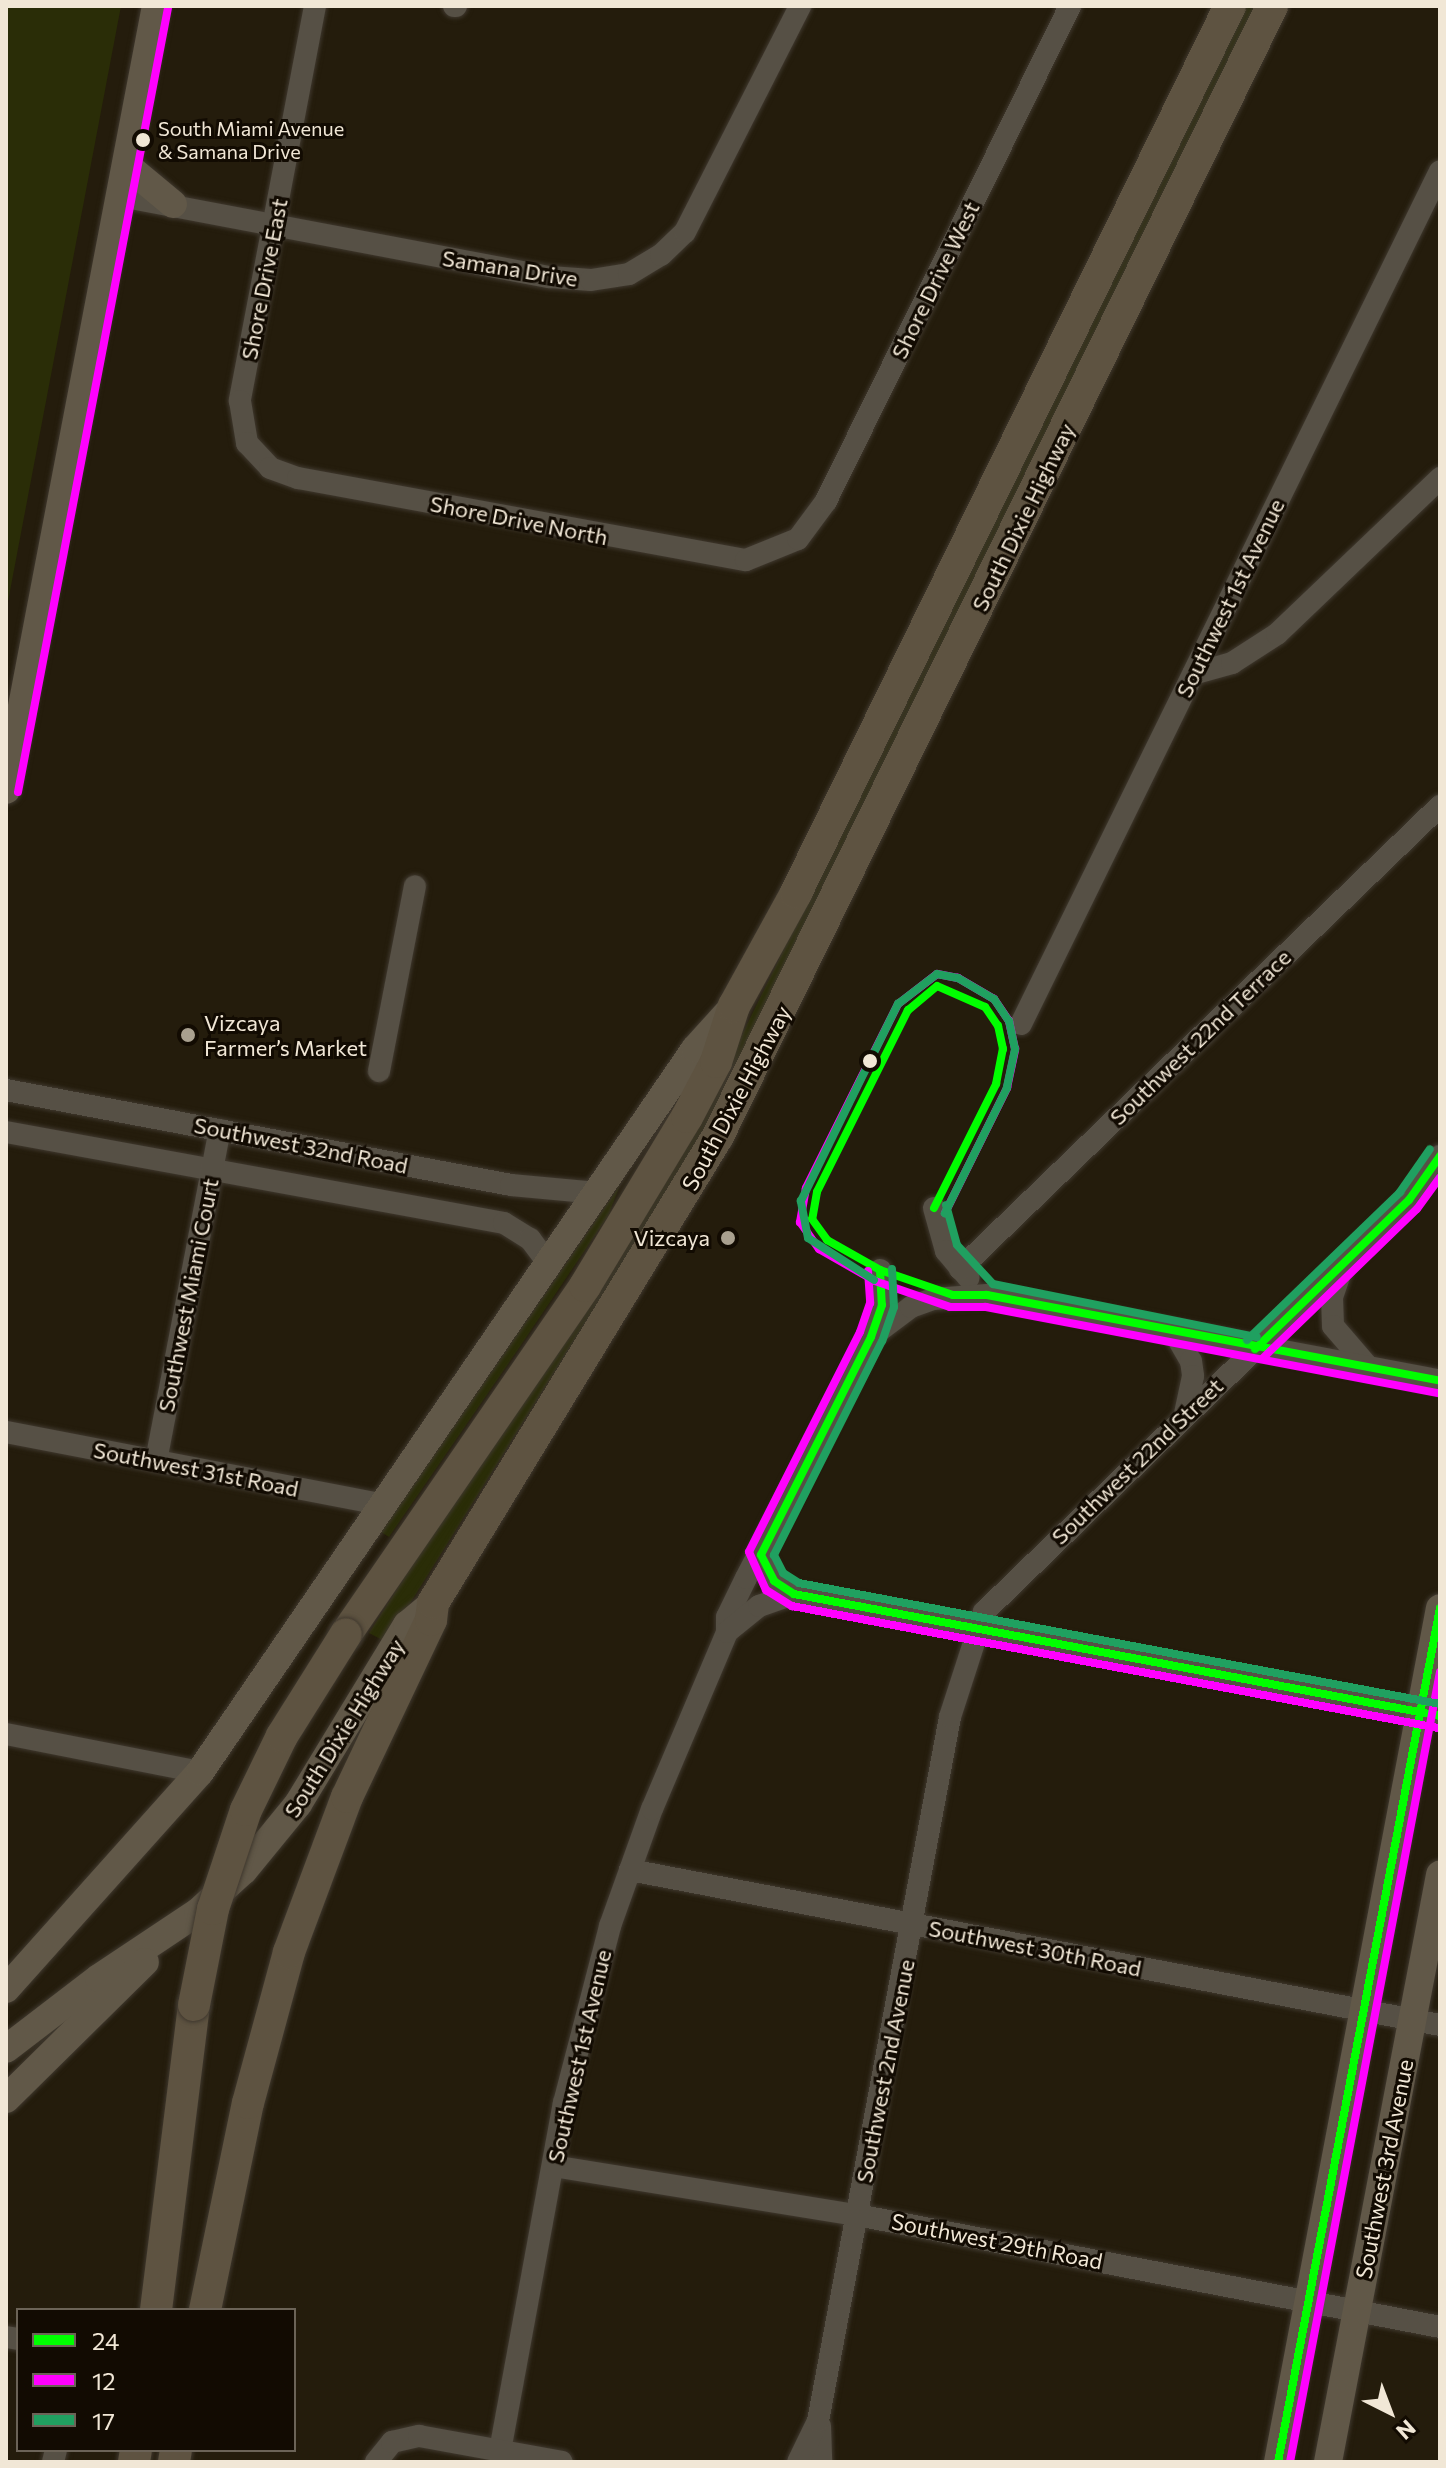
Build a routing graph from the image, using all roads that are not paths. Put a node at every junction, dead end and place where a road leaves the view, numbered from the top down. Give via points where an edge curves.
1 (156, 6) edge
2 (315, 6) edge
3 (800, 6) edge
4 (1070, 6) edge
5 (1230, 6) edge
6 (1272, 6) edge
7 (126, 165) junction
8 (1440, 171) edge
9 (120, 196) junction
10 (173, 204) junction
11 (274, 225) junction
12 (255, 453) joint
13 (1440, 478) edge
14 (788, 546) joint
15 (1193, 674) junction
16 (6, 790) edge
17 (1440, 806) edge
18 (415, 886) dead end
19 (734, 1006) junction
20 (1021, 1024) dead end
21 (379, 1071) dead end
22 (6, 1090) edge
23 (220, 1130) junction
24 (6, 1132) edge
25 (1440, 1156) edge
26 (213, 1169) junction
27 (1440, 1185) edge
28 (598, 1193) junction
29 (1409, 1200) junction
30 (934, 1208) dead end
31 (1343, 1263) junction
32 (549, 1264) junction
33 (960, 1269) junction
34 (880, 1270) dead end
35 (987, 1295) junction
36 (1174, 1332) junction
37 (871, 1337) junction
38 (1255, 1349) junction
39 (1370, 1369) junction
40 (1440, 1381) edge
41 (1185, 1415) junction
42 (6, 1432) edge
43 (156, 1461) junction
44 (386, 1505) junction
45 (761, 1555) junction
46 (794, 1594) junction
47 (433, 1603) junction
48 (1440, 1608) edge
49 (977, 1629) junction
50 (727, 1632) junction
51 (1430, 1714) edge
52 (6, 1734) edge
53 (200, 1772) junction
54 (630, 1870) junction
55 (1440, 1875) edge
56 (186, 1922) junction
57 (913, 1925) junction
58 (6, 1989) edge
59 (1364, 2011) junction
60 (1426, 2022) edge
61 (6, 2049) edge
62 (6, 2099) edge
63 (553, 2166) junction
64 (857, 2215) junction
65 (1308, 2301) junction
66 (156, 2308) edge
67 (205, 2308) edge
68 (1357, 2312) junction
69 (1440, 2327) edge
70 (818, 2421) junction
71 (500, 2451) junction
72 (376, 2462) edge
73 (562, 2462) edge
74 (798, 2462) edge
75 (821, 2462) edge
76 (1278, 2462) edge
77 (1328, 2462) edge

1 - 7 main road
2 - 11 street, Shore Drive East
3 - 11 street, Samana Drive via 700,209 674,244 629,274 591,280 550,277
4 - 14 street, Shore Drive West via 826,501 807,530
5 - 19 highway, South Dixie Highway via 796,893
6 - 47 highway, South Dixie Highway via 718,1136
7 - 9 main road
7 - 10 main road
8 - 15 street, Southwest 1st Avenue
9 - 10 street, Samana Drive
9 - 16 main road
10 - 11 street, Samana Drive
11 - 12 street, Shore Drive East via 240,401 242,430
12 - 14 street, Shore Drive North via 270,468 298,478 735,560 759,558
13 - 15 street via 1277,634 1232,663
15 - 20 street, Southwest 1st Avenue
17 - 33 street, Southwest 22nd Terrace
18 - 21 street
19 - 28 main road, South Dixie Highway via 695,1049
19 - 66 highway, bridge via 716,1062 640,1202 346,1634 282,1736 241,1821 213,1909 194,2005
22 - 23 street, Southwest 32nd Road
23 - 26 street, Southwest Miami Court
23 - 28 street, Southwest 32nd Road via 511,1185
24 - 26 street, Southwest 32nd Road
25 - 29 street, Southwest 22nd Street
26 - 32 street, Southwest 32nd Road via 504,1223 530,1239
26 - 43 street, Southwest Miami Court
27 - 29 street, Southwest 22nd Street
28 - 32 main road, South Dixie Highway
29 - 31 street, Southwest 22nd Street
30 - 33 street via 946,1251
31 - 38 street, Southwest 22nd Street
31 - 39 street via 1332,1297 1333,1326
32 - 44 main road, South Dixie Highway
33 - 35 street
34 - 37 street, Southwest 1st Avenue via 882,1305
35 - 36 street
35 - 37 street, Southwest 1st Avenue via 953,1295 911,1307
36 - 38 street
36 - 41 street via 1191,1361 1193,1376
37 - 45 street, Southwest 1st Avenue
38 - 39 street
38 - 41 street, Southwest 22nd Street
39 - 40 street
41 - 49 street, Southwest 22nd Street via 990,1601
42 - 43 street, Southwest 31st Road
43 - 44 street, Southwest 31st Road
44 - 53 main road, South Dixie Highway
45 - 46 street via 774,1581
45 - 50 street, Southwest 1st Avenue via 727,1617
46 - 49 street
46 - 50 street, Southwest 1st Avenue via 759,1606
47 - 56 main road, South Dixie Highway via 407,1625 284,1825 236,1879
47 - 67 highway via 431,1620 347,1797 285,1965 248,2103
48 - 51 main road
49 - 51 street
49 - 57 street, Southwest 2nd Avenue via 950,1717
50 - 54 street, Southwest 1st Avenue
51 - 59 main road
52 - 53 street
53 - 58 main road, South Dixie Highway
54 - 57 street, Southwest 30th Road
54 - 63 street, Southwest 1st Avenue via 579,2036
55 - 60 main road, Southwest 3rd Avenue
56 - 61 main road, South Dixie Highway via 82,1990
56 - 62 main road
57 - 59 street, Southwest 30th Road
57 - 64 street, Southwest 2nd Avenue
59 - 60 street, Southwest 30th Road
59 - 65 main road
60 - 68 main road, Southwest 3rd Avenue
63 - 64 street, Southwest 29th Road
63 - 71 street, Southwest 1st Avenue
64 - 65 street, Southwest 29th Road
64 - 70 street, Southwest 2nd Avenue
65 - 68 street, Southwest 29th Road
65 - 76 main road
68 - 69 street, Southwest 29th Road
68 - 77 main road, Southwest 3rd Avenue
70 - 74 street, Southwest 2nd Avenue
70 - 75 street, Southwest 2nd Avenue
71 - 72 street via 419,2436 392,2442
71 - 73 street

